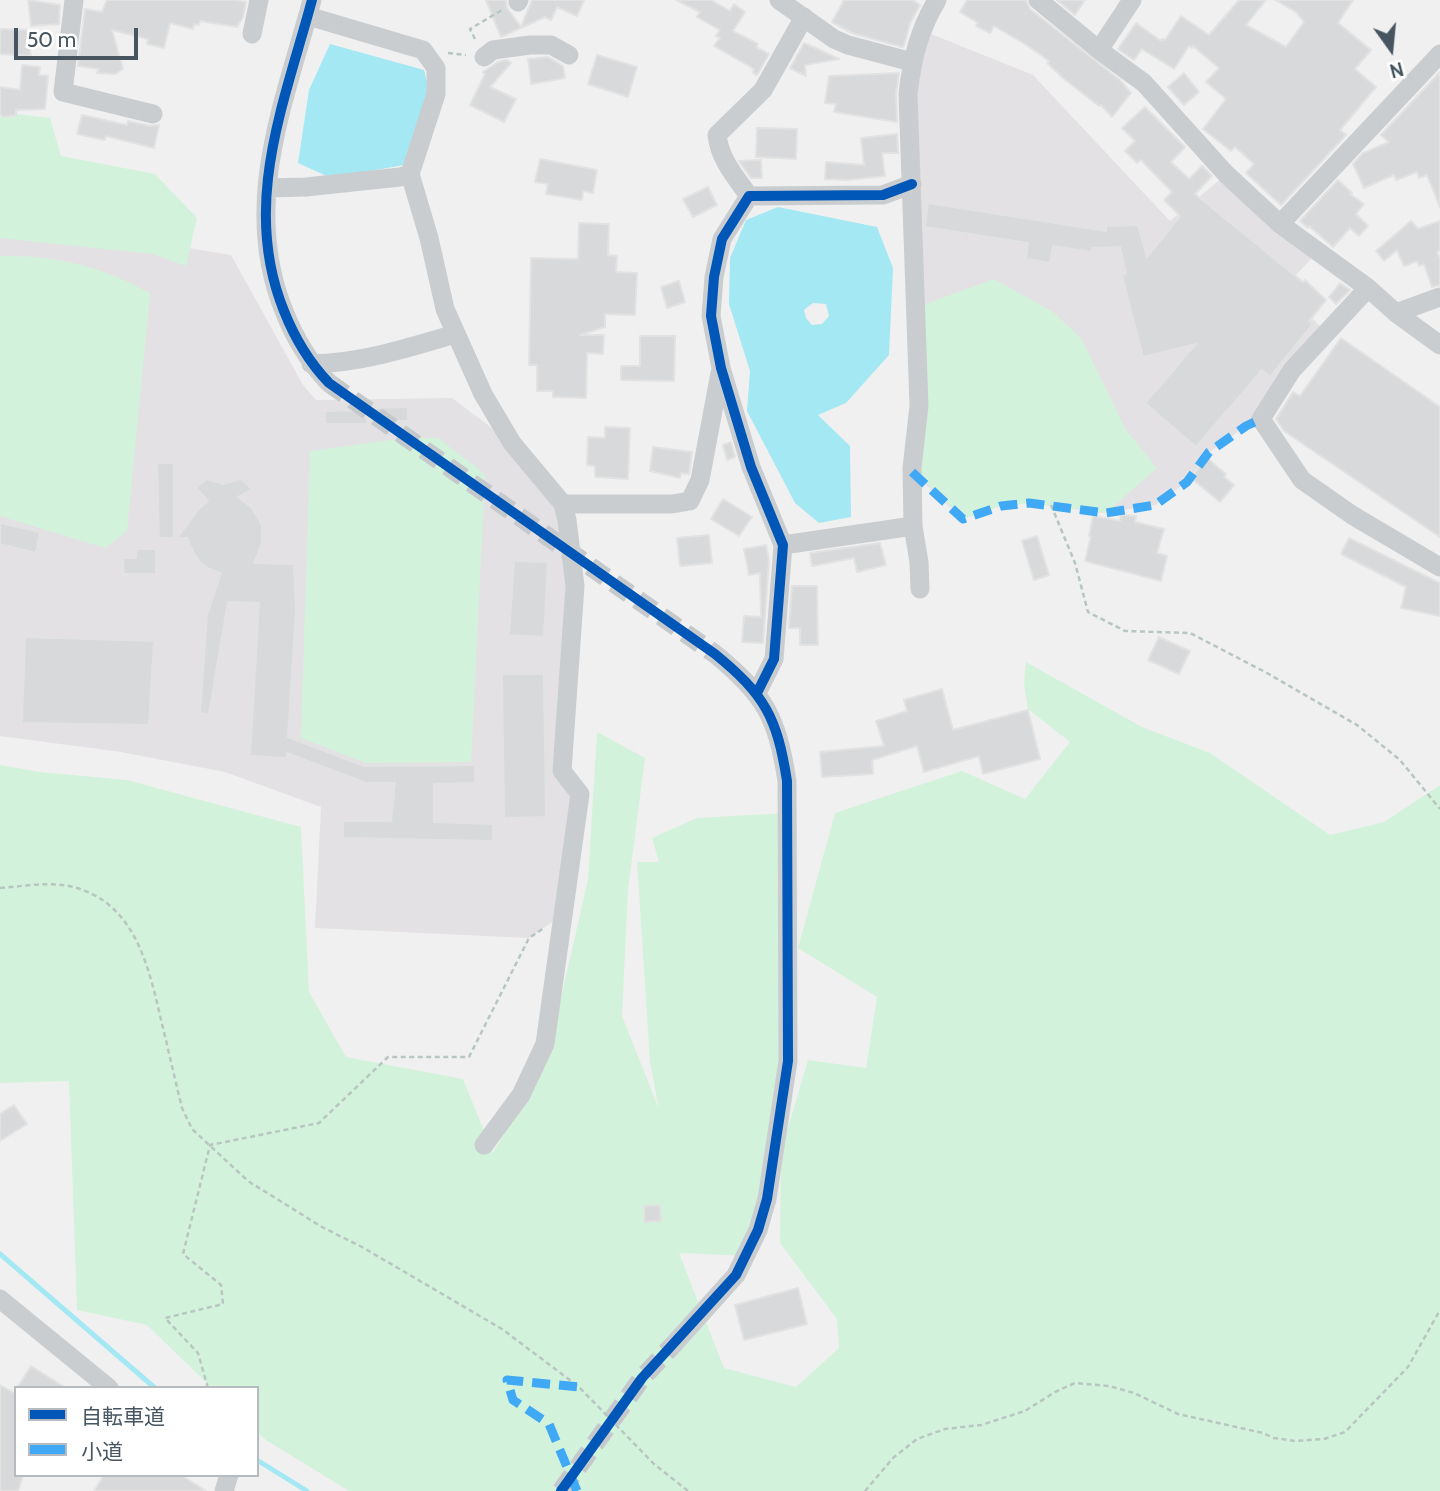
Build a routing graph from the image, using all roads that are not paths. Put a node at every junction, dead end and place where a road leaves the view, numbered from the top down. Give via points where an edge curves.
1 (74, 0) edge
2 (259, 0) edge
3 (779, 0) edge
4 (937, 0) edge
5 (1038, 0) edge
6 (1132, 0) edge
7 (310, 8) edge
8 (804, 17) junction
9 (252, 34) dead end
10 (1099, 50) junction
11 (569, 55) dead end
12 (1440, 56) edge
13 (484, 57) road end
14 (912, 62) junction
15 (153, 114) dead end
16 (410, 174) junction
17 (912, 184) junction
18 (267, 188) junction
19 (749, 196) junction
20 (1280, 224) junction
21 (1368, 288) junction
22 (1440, 297) edge
23 (1396, 313) junction
24 (455, 334) junction
25 (1440, 345) edge
26 (311, 364) junction
27 (721, 368) junction
28 (329, 383) tunnel mouth
29 (564, 505) junction
30 (913, 526) junction
31 (783, 545) junction
32 (1440, 568) edge
33 (920, 589) dead end
34 (715, 654) tunnel mouth
35 (757, 693) junction
36 (484, 1145) dead end
37 (0, 1298) edge
38 (674, 1343) tunnel mouth
39 (107, 1386) edge

1 - 15 street via 63,92
2 - 9 street
3 - 8 street
4 - 14 street via 921,30
5 - 10 street
6 - 10 street
7 - 16 street via 423,50 436,68 436,94
7 - 18 street via 283,100
8 - 14 street via 848,45
8 - 19 street via 763,90 717,135 724,162
10 - 20 street via 1144,83 1226,174
11 - 13 street via 551,45 530,45 493,50
12 - 20 street
14 - 17 street via 908,94
16 - 18 street
16 - 24 street via 444,309
17 - 19 street via 883,195
17 - 30 street via 919,406 912,468
18 - 26 street via 266,237 272,278 291,330
19 - 27 street via 722,239 714,277 711,316
20 - 21 street
21 - 23 street
21 - 32 street via 1292,370 1261,419 1302,480
22 - 23 street
23 - 25 street
24 - 26 street via 389,354
24 - 29 street via 512,443
26 - 28 street
27 - 29 street via 700,480 690,501
27 - 31 street via 751,467
29 - 36 street via 575,586 562,771 580,794 545,1044 521,1095
30 - 31 street
30 - 33 street
31 - 35 street via 774,659
34 - 35 street
35 - 38 street via 774,725 787,781 788,1061 758,1230 736,1275
37 - 39 street

